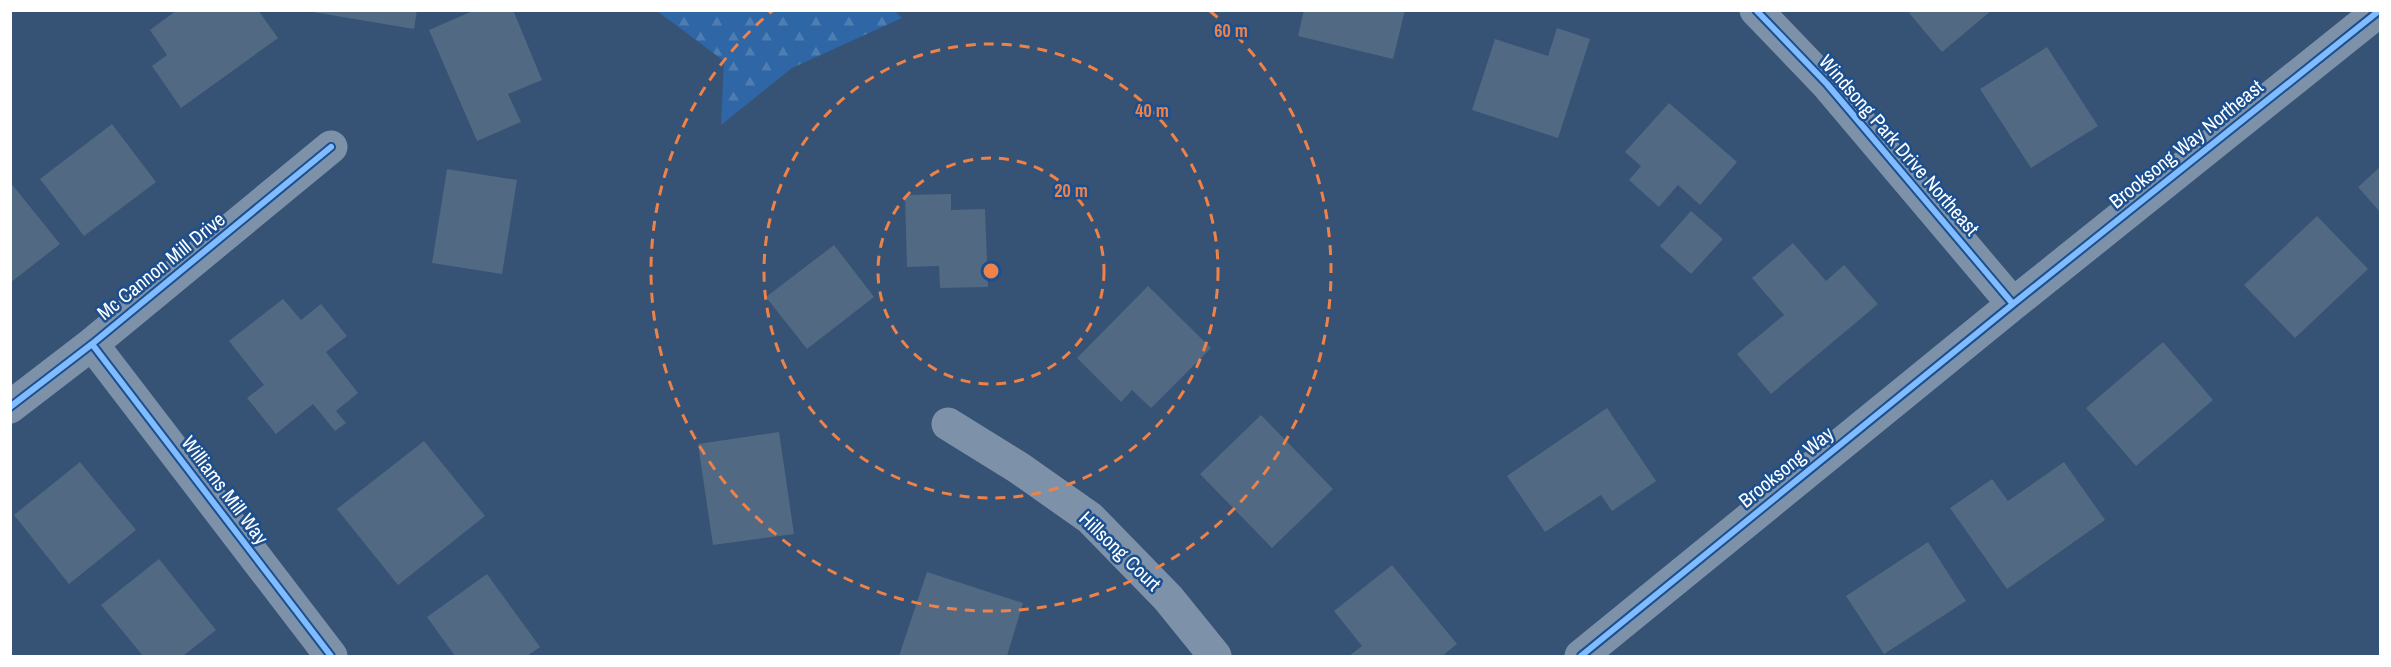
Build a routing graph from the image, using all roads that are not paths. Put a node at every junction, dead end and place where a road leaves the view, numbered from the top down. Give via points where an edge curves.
1 (1756, 10) edge
2 (2380, 10) edge
3 (331, 147) dead end
4 (2013, 304) junction
5 (92, 344) junction
6 (10, 407) edge
7 (948, 424) dead end
8 (331, 657) edge
9 (1215, 657) edge
10 (1581, 657) edge

1 - 4 street, Windsong Park Drive Northeast via 1827,84
2 - 4 street, Brooksong Way Northeast
3 - 5 street, Mc Cannon Mill Drive
4 - 10 street, Brooksong Way
5 - 6 street, Mc Cannon Mill Drive
5 - 8 street, Williams Mill Way
7 - 9 street, Hillsong Court via 1090,518 1168,598

